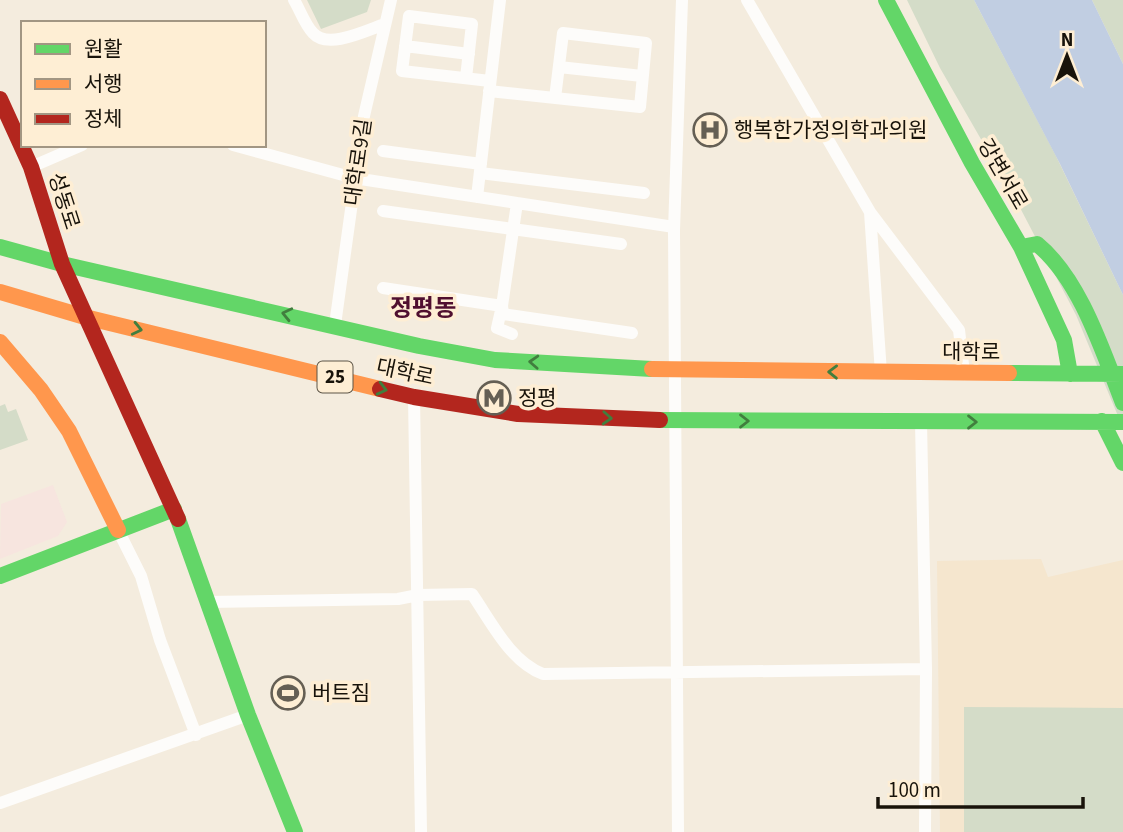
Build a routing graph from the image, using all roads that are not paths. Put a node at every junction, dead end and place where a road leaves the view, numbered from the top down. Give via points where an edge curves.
1 (294, 0) edge
2 (391, 0) edge
3 (500, 0) edge
4 (682, 0) edge
5 (747, 0) edge
6 (886, 0) edge
7 (385, 24) junction
8 (471, 39) junction
9 (495, 42) junction
10 (405, 46) junction
11 (469, 54) junction
12 (559, 67) junction
13 (642, 76) junction
14 (466, 78) junction
15 (490, 86) junction
16 (555, 98) junction
17 (0, 99) edge
18 (21, 147) edge
19 (21, 147) edge
20 (77, 147) edge
21 (240, 147) edge
22 (383, 151) dead end
23 (30, 167) junction
24 (480, 168) junction
25 (354, 178) junction
26 (644, 193) dead end
27 (477, 197) junction
28 (517, 203) junction
29 (383, 211) dead end
30 (870, 212) junction
31 (674, 228) junction
32 (514, 229) junction
33 (621, 244) dead end
34 (0, 247) edge
35 (1021, 247) junction
36 (62, 264) junction
37 (383, 288) dead end
38 (0, 292) edge
39 (502, 306) junction
40 (85, 317) junction
41 (335, 325) junction
42 (632, 332) dead end
43 (512, 334) dead end
44 (0, 342) edge
45 (676, 370) junction
46 (881, 373) junction
47 (964, 373) junction
48 (1070, 374) junction
49 (1123, 374) edge
50 (414, 397) junction
51 (1123, 403) edge
52 (676, 421) junction
53 (1114, 421) edge
54 (921, 422) junction
55 (1123, 463) edge
56 (174, 509) junction
57 (118, 530) junction
58 (0, 576) edge
59 (418, 595) junction
60 (208, 602) junction
61 (926, 669) junction
62 (678, 672) junction
63 (248, 715) junction
64 (196, 735) junction
65 (0, 803) edge
66 (295, 832) edge
67 (421, 832) edge
68 (678, 832) edge
69 (926, 832) edge

1 - 7 street via 314,35 325,40
2 - 7 street, 대학로9길
3 - 9 street
4 - 31 street
5 - 30 street
6 - 35 main road, 강변서로
7 - 25 street, 대학로9길
8 - 9 street
8 - 10 street via 472,24 409,16
8 - 11 street
9 - 15 street
10 - 11 street
10 - 14 street via 402,71
11 - 14 street
12 - 13 street
12 - 13 street via 563,33 646,43
12 - 16 street
13 - 16 street via 640,107
14 - 15 street
15 - 16 street
15 - 24 street
17 - 18 main road, 성동로
19 - 23 main road, 성동로
20 - 23 street
21 - 25 street
22 - 24 street
23 - 36 main road, 성동로
24 - 26 street
24 - 27 street
25 - 27 street
25 - 41 street, 대학로9길
27 - 28 street
28 - 31 street
28 - 32 street
29 - 32 street
30 - 46 street
30 - 47 street via 958,330
31 - 45 street
32 - 33 street
32 - 39 street
34 - 36 main road, 대학로 / 25
35 - 48 main road, 강변서로 via 1064,340
35 - 51 main road via 1037,244 1064,277 1096,334
36 - 40 main road, 성동로
41 -> 36 main road, 대학로 / 25
37 - 39 street
38 - 40 main road, 대학로 / 25
39 - 42 street via 503,314
39 - 43 street via 496,328
40 -> 50 main road, 대학로 / 25
40 - 56 main road, 성동로
45 -> 41 main road, 대학로 / 25 via 495,360
44 - 57 main road via 47,410 69,431
46 -> 45 main road, 대학로 / 25
45 - 52 street
46 - 47 main road, 대학로 / 25
47 - 48 main road, 대학로 / 25
48 - 49 main road, 대학로 / 25
50 -> 52 main road, 대학로 / 25 via 518,414
50 - 59 street
52 -> 54 main road, 대학로
52 - 62 street
54 -> 53 main road, 대학로
53 - 55 main road
54 - 61 street
56 - 57 main road
56 - 60 main road, 성동로
57 - 58 main road
57 - 64 street via 141,576
59 - 60 street
59 - 62 street via 472,594 513,654 543,674
59 - 67 street
60 - 63 main road, 성동로
61 - 62 street
61 - 69 street
62 - 68 street
63 - 64 street
63 - 66 main road, 성동로
64 - 65 street

